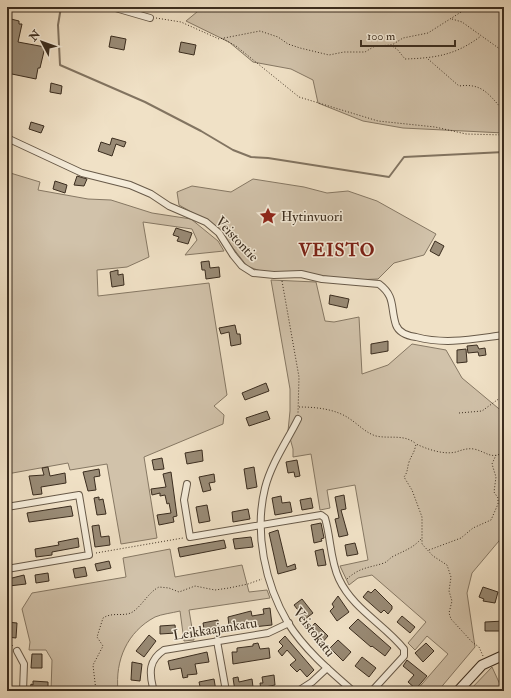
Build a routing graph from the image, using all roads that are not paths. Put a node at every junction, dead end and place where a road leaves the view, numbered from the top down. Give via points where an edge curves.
1 (112, 7) edge
2 (150, 18) road end
3 (7, 138) edge
4 (504, 335) edge
5 (298, 419) road end
6 (187, 484) dead end
7 (7, 507) edge
8 (261, 525) junction
9 (7, 569) edge
10 (289, 623) junction
11 (217, 640) junction
12 (17, 651) dead end
13 (504, 655) edge
14 (327, 668) junction
15 (153, 688) dead end
16 (23, 691) edge
17 (226, 691) edge
18 (298, 691) edge
19 (353, 691) edge
20 (372, 691) edge
21 (458, 691) edge

1 - 2 street
3 - 4 street, Veistontie via 82,173 130,185 206,222 219,233 242,266 253,273 301,274 322,279 379,284 390,295 396,326 410,336 452,342
5 - 8 street, Veistokatu via 265,488
6 - 8 street via 184,500 190,537
7 - 9 street via 79,495 89,555
8 - 10 street, Veistokatu via 268,577
8 - 20 street via 321,515 325,518 341,582 358,605 404,649 404,656
10 - 11 street, Leikkaajankatu via 268,633
10 - 14 street, Veistokatu
11 - 15 street, Leikkaajankatu via 172,648 158,655 151,663
11 - 17 street
12 - 16 street via 24,664
13 - 21 street via 482,665
14 - 18 street
14 - 19 street, Veistokatu

